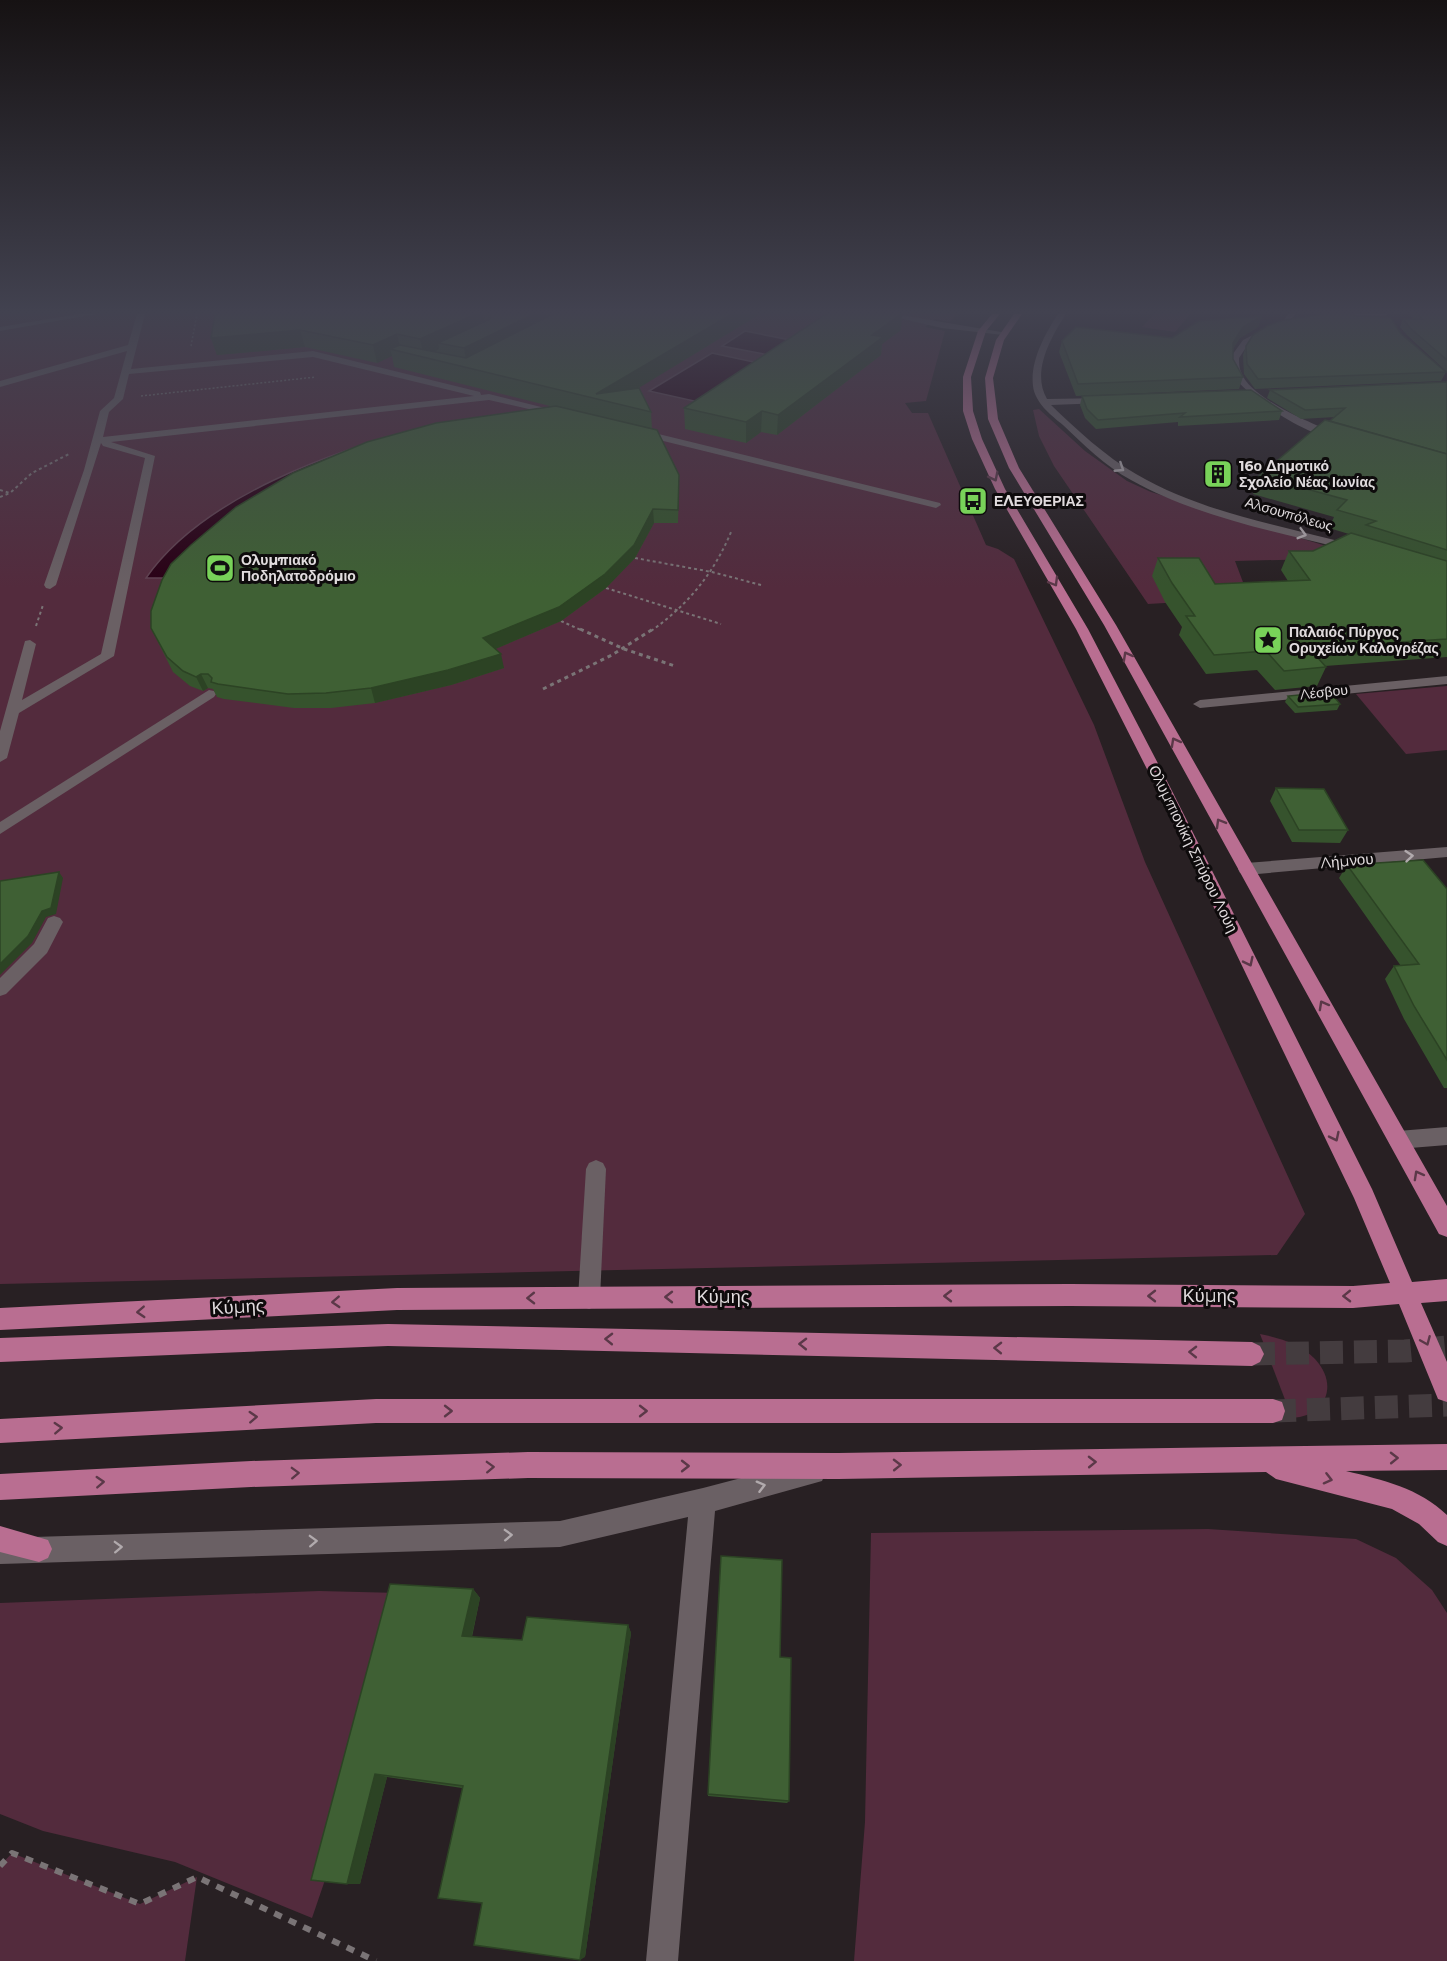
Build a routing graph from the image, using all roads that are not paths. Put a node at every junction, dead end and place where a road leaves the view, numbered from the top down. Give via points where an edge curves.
1 (110, 406) edge
2 (413, 406) edge
3 (526, 406) edge
4 (968, 406) edge
5 (990, 406) edge
6 (1048, 406) edge
7 (1269, 406) edge
8 (576, 417) edge
9 (629, 430) edge
10 (1344, 439) edge
11 (95, 441) junction
12 (936, 505) dead end
13 (1370, 553) edge
14 (50, 585) road end
15 (30, 644) road end
16 (1447, 680) edge
17 (209, 694) edge
18 (1200, 704) dead end
19 (11, 712) junction
20 (0, 758) edge
21 (0, 829) edge
22 (1447, 852) edge
23 (1246, 869) junction
24 (54, 922) dead end
25 (0, 989) edge
26 (1447, 1136) edge
27 (1398, 1140) junction
28 (596, 1169) dead end
29 (1447, 1227) edge
30 (1447, 1290) edge
31 (1406, 1292) junction
32 (589, 1298) junction
33 (0, 1319) edge
34 (0, 1350) edge
35 (1252, 1354) tunnel mouth
36 (1447, 1390) edge
37 (1273, 1411) tunnel mouth
38 (0, 1431) edge
39 (1447, 1457) edge
40 (1251, 1460) junction
41 (838, 1466) junction
42 (0, 1487) edge
43 (703, 1501) junction
44 (1447, 1533) edge
45 (0, 1539) edge
46 (39, 1550) junction
47 (0, 1551) edge
48 (662, 1961) edge

1 - 11 street
2 - 11 street
3 - 8 street
4 -> 31 main road, Ολυμπιονίκη Σπύρου Λούη via 986,461 1082,629 1158,777 1364,1196
23 -> 5 main road, Ολυμπιονίκη Σπύρου Λούη via 1110,625 1014,468
6 -> 13 street, Αλσουπόλεως via 1100,455 1142,482 1215,509
7 - 10 street
9 - 12 street
11 - 14 street
11 - 19 street via 150,456 107,656
15 - 19 street
16 - 18 street, Λέσβου
17 - 21 street
19 - 20 street
23 -> 22 street, Λήμνου
27 -> 23 main road, Ολυμπιονίκη Σπύρου Λούη
24 - 25 street via 40,948
26 - 27 street
29 -> 27 main road, Ολυμπιονίκη Σπύρου Λούη
28 - 32 street
30 - 31 main road, Κύμης
31 -> 32 main road, Κύμης via 1353,1297
31 -> 36 main road, Ολυμπιονίκη Σπύρου Λούη
32 -> 33 main road, Κύμης via 396,1299
35 -> 34 main road via 388,1335
38 -> 37 main road via 376,1411
40 -> 39 main road
41 -> 40 main road
40 -> 44 main road via 1396,1497 1428,1515
42 -> 41 main road via 251,1474 528,1466
43 -> 41 street
46 -> 43 street via 560,1534
43 - 48 street
45 - 46 main road
46 - 47 street

